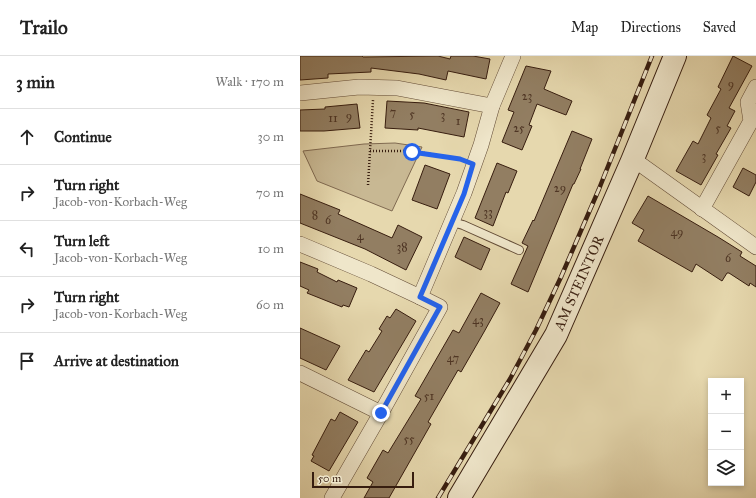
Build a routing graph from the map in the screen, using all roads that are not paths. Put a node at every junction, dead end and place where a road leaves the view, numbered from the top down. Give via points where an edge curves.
1 (513, 56) edge
2 (675, 56) edge
3 (756, 87) edge
4 (300, 93) edge
5 (492, 106) junction
6 (632, 161) junction
7 (702, 209) junction
8 (452, 222) junction
9 (300, 244) edge
10 (756, 247) edge
11 (519, 250) dead end
12 (420, 297) junction
13 (300, 373) edge
14 (381, 413) junction
15 (332, 498) edge
16 (460, 498) edge

1 - 5 street
2 - 6 street, AM STEINTOR
3 - 7 street via 748,102 751,121
4 - 5 street via 359,87 398,88
5 - 8 street via 481,145
6 - 7 street via 640,164
6 - 16 street, AM STEINTOR via 556,335
7 - 10 street
8 - 11 lane
8 - 12 street
9 - 12 street
12 - 14 street via 440,307
13 - 14 street
14 - 15 street

